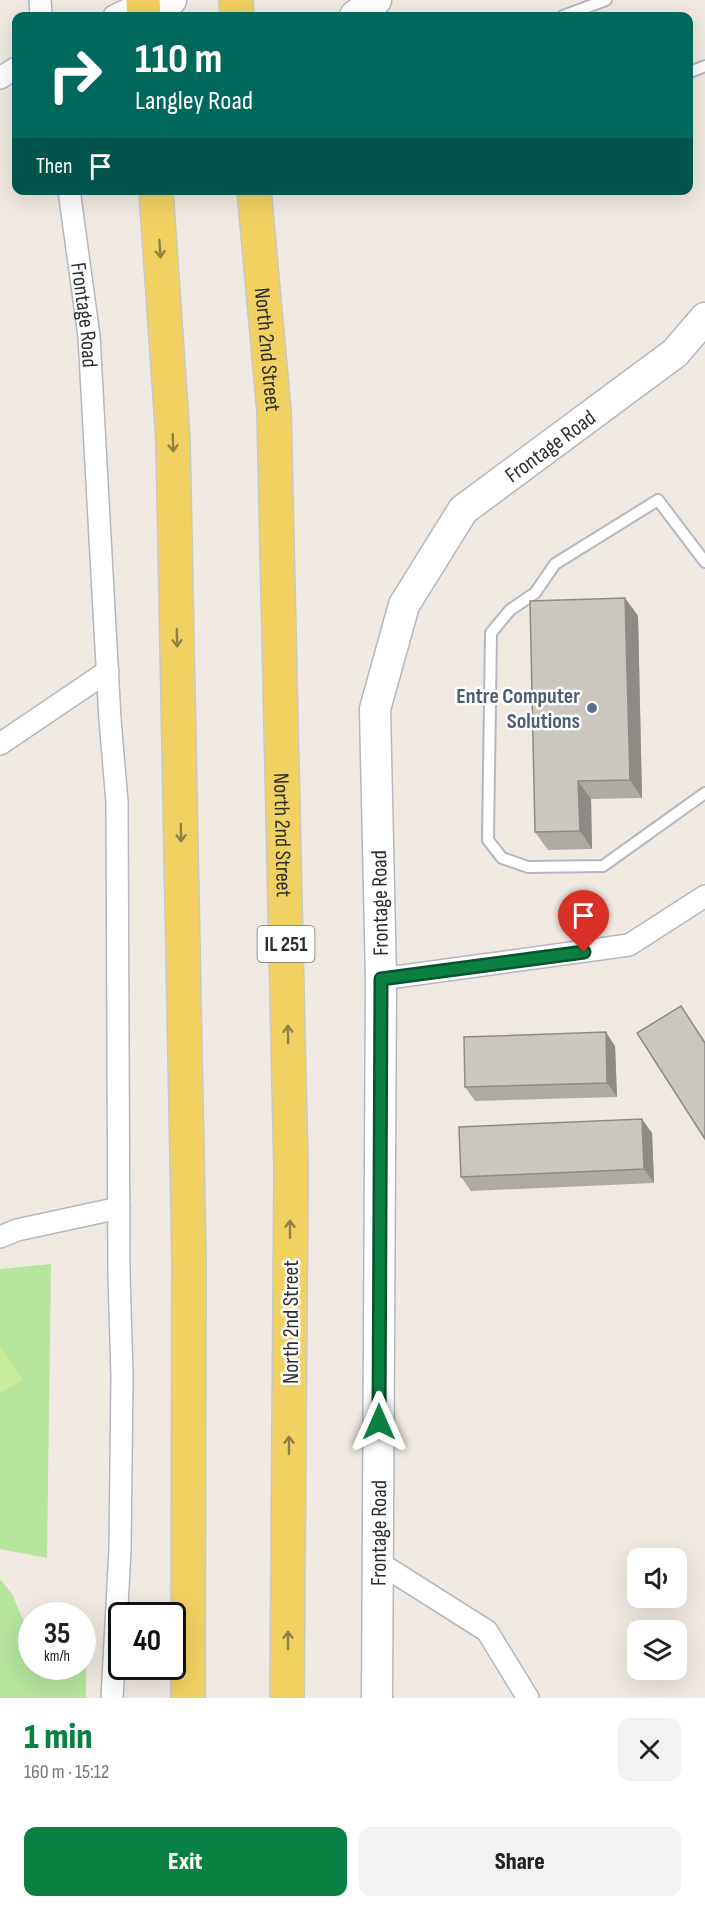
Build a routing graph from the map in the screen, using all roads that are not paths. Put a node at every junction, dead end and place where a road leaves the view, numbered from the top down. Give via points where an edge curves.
1 (376, 0) edge
2 (606, 0) edge
3 (150, 5) edge
4 (127, 12) edge
5 (360, 12) edge
6 (574, 12) edge
7 (70, 195) edge
8 (156, 195) edge
9 (255, 195) edge
10 (705, 318) edge
11 (705, 562) edge
12 (108, 671) junction
13 (0, 744) edge
14 (705, 793) edge
15 (705, 896) edge
16 (381, 979) junction
17 (119, 1208) junction
18 (0, 1237) edge
19 (378, 1562) junction
20 (112, 1698) edge
21 (188, 1698) edge
22 (287, 1698) edge
23 (377, 1698) edge
24 (528, 1698) edge

1 - 5 street
2 - 6 lane
3 - 4 street
7 - 12 street, Frontage Road via 89,336
8 -> 21 main road via 173,452 189,1259
22 -> 9 main road, North 2nd Street / IL 251 via 291,1171 274,411
10 - 16 street, Frontage Road via 675,353 463,510 404,605 375,709
11 - 14 lane via 658,500 555,564 535,593 510,610 491,633 488,840 502,858 528,867 603,866
12 - 13 street
12 - 17 street, Frontage Road via 117,802
15 - 16 street via 629,945
16 - 19 street, Frontage Road
17 - 18 street
17 - 20 street, Frontage Road via 122,1434
19 - 23 street, Frontage Road
19 - 24 street via 487,1631

